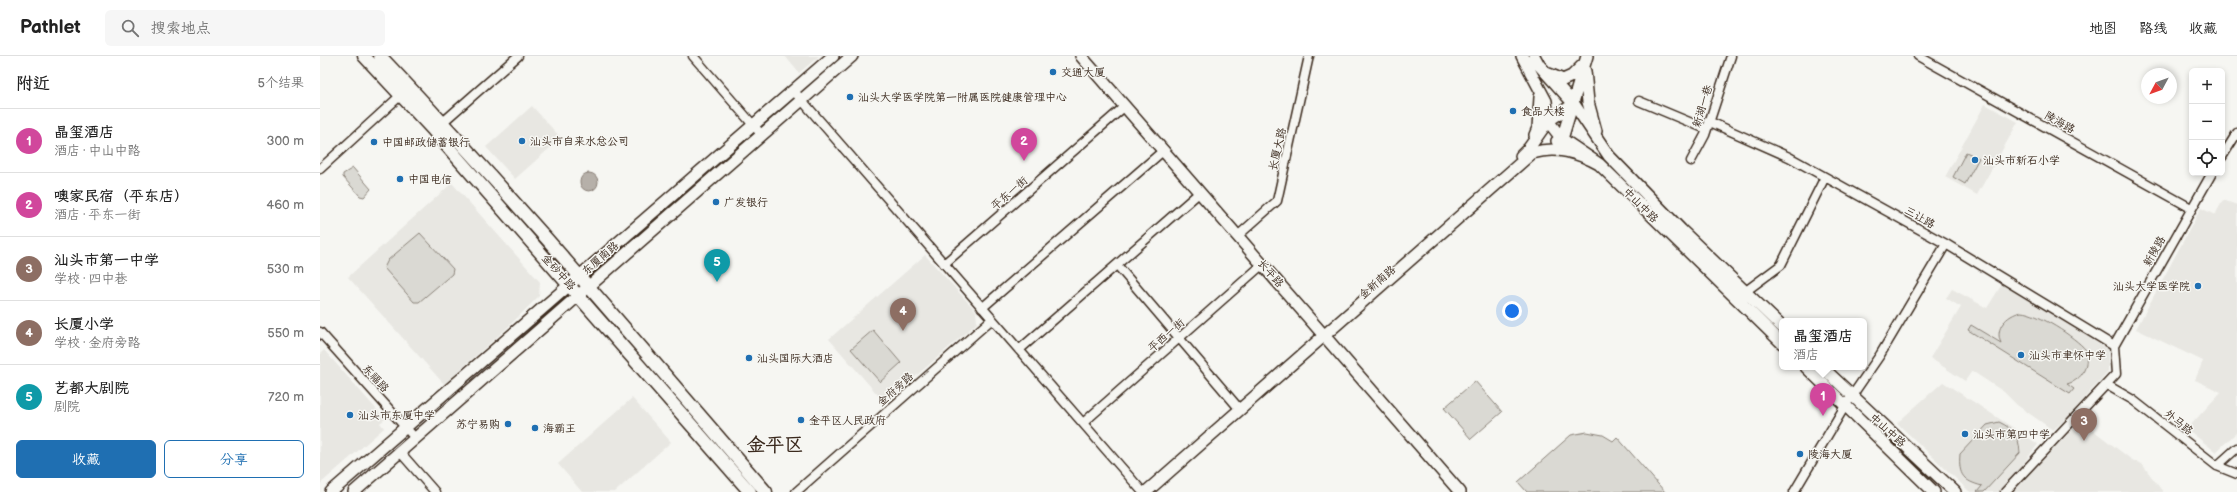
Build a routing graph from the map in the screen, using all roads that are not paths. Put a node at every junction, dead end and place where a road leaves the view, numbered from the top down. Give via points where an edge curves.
1 (364, 56) edge
2 (380, 56) edge
3 (518, 56) edge
4 (693, 56) edge
5 (833, 56) edge
6 (852, 56) edge
7 (1081, 56) edge
8 (1087, 56) edge
9 (1309, 56) edge
10 (1522, 56) edge
11 (1730, 56) edge
12 (1918, 56) edge
13 (1586, 59) edge
14 (1536, 61) edge
15 (1540, 89) junction
16 (793, 90) junction
17 (401, 95) junction
18 (802, 99) junction
19 (1639, 101) dead end
20 (1574, 104) junction
21 (1125, 106) junction
22 (1548, 121) junction
23 (443, 122) junction
24 (753, 124) junction
25 (1707, 125) junction
26 (2237, 133) edge
27 (761, 134) junction
28 (1562, 139) junction
29 (1164, 150) junction
30 (1531, 150) junction
31 (2225, 152) edge
32 (1609, 156) junction
33 (1691, 161) dead end
34 (1599, 164) junction
35 (320, 169) edge
36 (2210, 176) edge
37 (1825, 177) junction
38 (1200, 192) junction
39 (2191, 208) junction
40 (1241, 233) junction
41 (1946, 244) junction
42 (944, 264) junction
43 (1263, 264) junction
44 (1117, 265) junction
45 (580, 276) junction
46 (570, 284) junction
47 (589, 286) junction
48 (1746, 292) junction
49 (579, 295) junction
50 (982, 308) junction
51 (992, 318) junction
52 (1779, 324) edge
53 (320, 332) edge
54 (1324, 332) junction
55 (1179, 338) junction
56 (1779, 340) edge
57 (323, 341) edge
58 (2114, 346) junction
59 (1018, 350) junction
60 (1809, 370) edge
61 (1825, 370) edge
62 (2107, 385) junction
63 (1851, 396) junction
64 (1237, 406) junction
65 (1845, 406) junction
66 (1083, 424) junction
67 (406, 428) junction
68 (415, 438) junction
69 (2237, 448) edge
70 (400, 452) junction
71 (2217, 466) junction
72 (2237, 474) edge
73 (1142, 491) edge
74 (331, 492) edge
75 (354, 492) edge
76 (435, 492) edge
77 (750, 492) edge
78 (766, 492) edge
79 (796, 492) edge
80 (1460, 492) edge
81 (1465, 492) edge
82 (1794, 492) edge
83 (1934, 492) edge
84 (1955, 492) edge
85 (2005, 492) edge

1 - 17 main road, 金砂中路
2 - 23 main road, 金砂中路
3 - 23 street
4 - 24 street
5 - 16 street, 东厦南路
6 - 18 street, 东厦南路
7 - 21 street, 长平路
8 - 40 street, 长平路
9 - 40 street, 长厦大路 via 1277,201
10 - 15 street
11 - 25 street, 新湖一巷
12 - 39 street, 陵海路
13 - 14 street via 1572,76 1563,80 1556,79
13 - 20 street
13 - 32 street via 1588,102 1600,141
14 - 20 street, 中山中路
15 - 22 street via 1546,101
15 - 30 street via 1538,128
16 - 18 street
16 - 24 street, 东厦南路
17 - 35 street
17 - 46 main road, 金砂中路
18 - 27 street, 东厦南路
18 - 42 street
19 - 25 street, 三让路
20 - 22 street, 金新南路
20 - 28 street
20 - 32 street, 中山中路
21 - 29 street, 长平路
21 - 42 street, 平东一街
22 - 28 street, 中山中路
22 - 30 street, 金新南路
23 - 45 main road, 金砂中路
24 - 27 street
24 - 45 street, 东厦南路
25 - 33 street, 新湖一巷
25 - 37 street, 三让路 via 1788,157
26 - 31 street
27 - 47 street, 东厦南路
28 - 30 street
28 - 34 street, 中山中路
29 - 38 street, 长平路
29 - 50 street
30 - 34 street via 1573,152
30 - 54 street, 金新南路
32 - 48 street, 中山中路
34 - 56 street, 中山中路
36 - 39 street, 新陵路
37 - 41 street, 三让路
37 - 48 street via 1781,265
38 - 43 street, 长平路
38 - 44 street
39 - 58 street, 新陵路
40 - 54 street, 长平路
41 - 58 street, 三让路
41 - 63 street via 1880,355
42 - 50 street
43 - 54 street, 长平路
43 - 55 street, 平西一街
44 - 55 street
44 - 59 street
45 - 46 street, 东厦南路
45 - 47 main road, 金砂中路
46 - 49 main road, 金砂中路
46 - 67 street, 东厦南路
47 - 49 street, 东厦南路
47 - 78 main road, 金砂中路
48 - 52 street, 中山中路
49 - 68 street, 东厦南路
49 - 77 main road, 金砂中路
50 - 51 street
51 - 59 street
51 - 79 street, 金府旁路
53 - 57 street, 东福路
54 - 64 street, 金新南路
54 - 73 street, 金新南路
54 - 80 street, 长平路
54 - 81 street, 长平路
55 - 64 street
55 - 66 street, 平西一街
57 - 67 street, 东福路
58 - 62 street via 2116,374
59 - 66 street
60 - 65 street, 中山中路
61 - 63 street, 中山中路
62 - 71 street, 外马路 via 2133,400
62 - 85 street
63 - 65 street
63 - 84 street, 中山中路
64 - 73 street, 金新南路
65 - 82 street
65 - 83 street, 中山中路
66 - 73 street
67 - 68 street, 东福路
67 - 74 street, 东厦南路
68 - 70 street, 东厦南路
69 - 71 street
70 - 75 street, 东厦南路
70 - 76 street
71 - 72 street, 外马路

